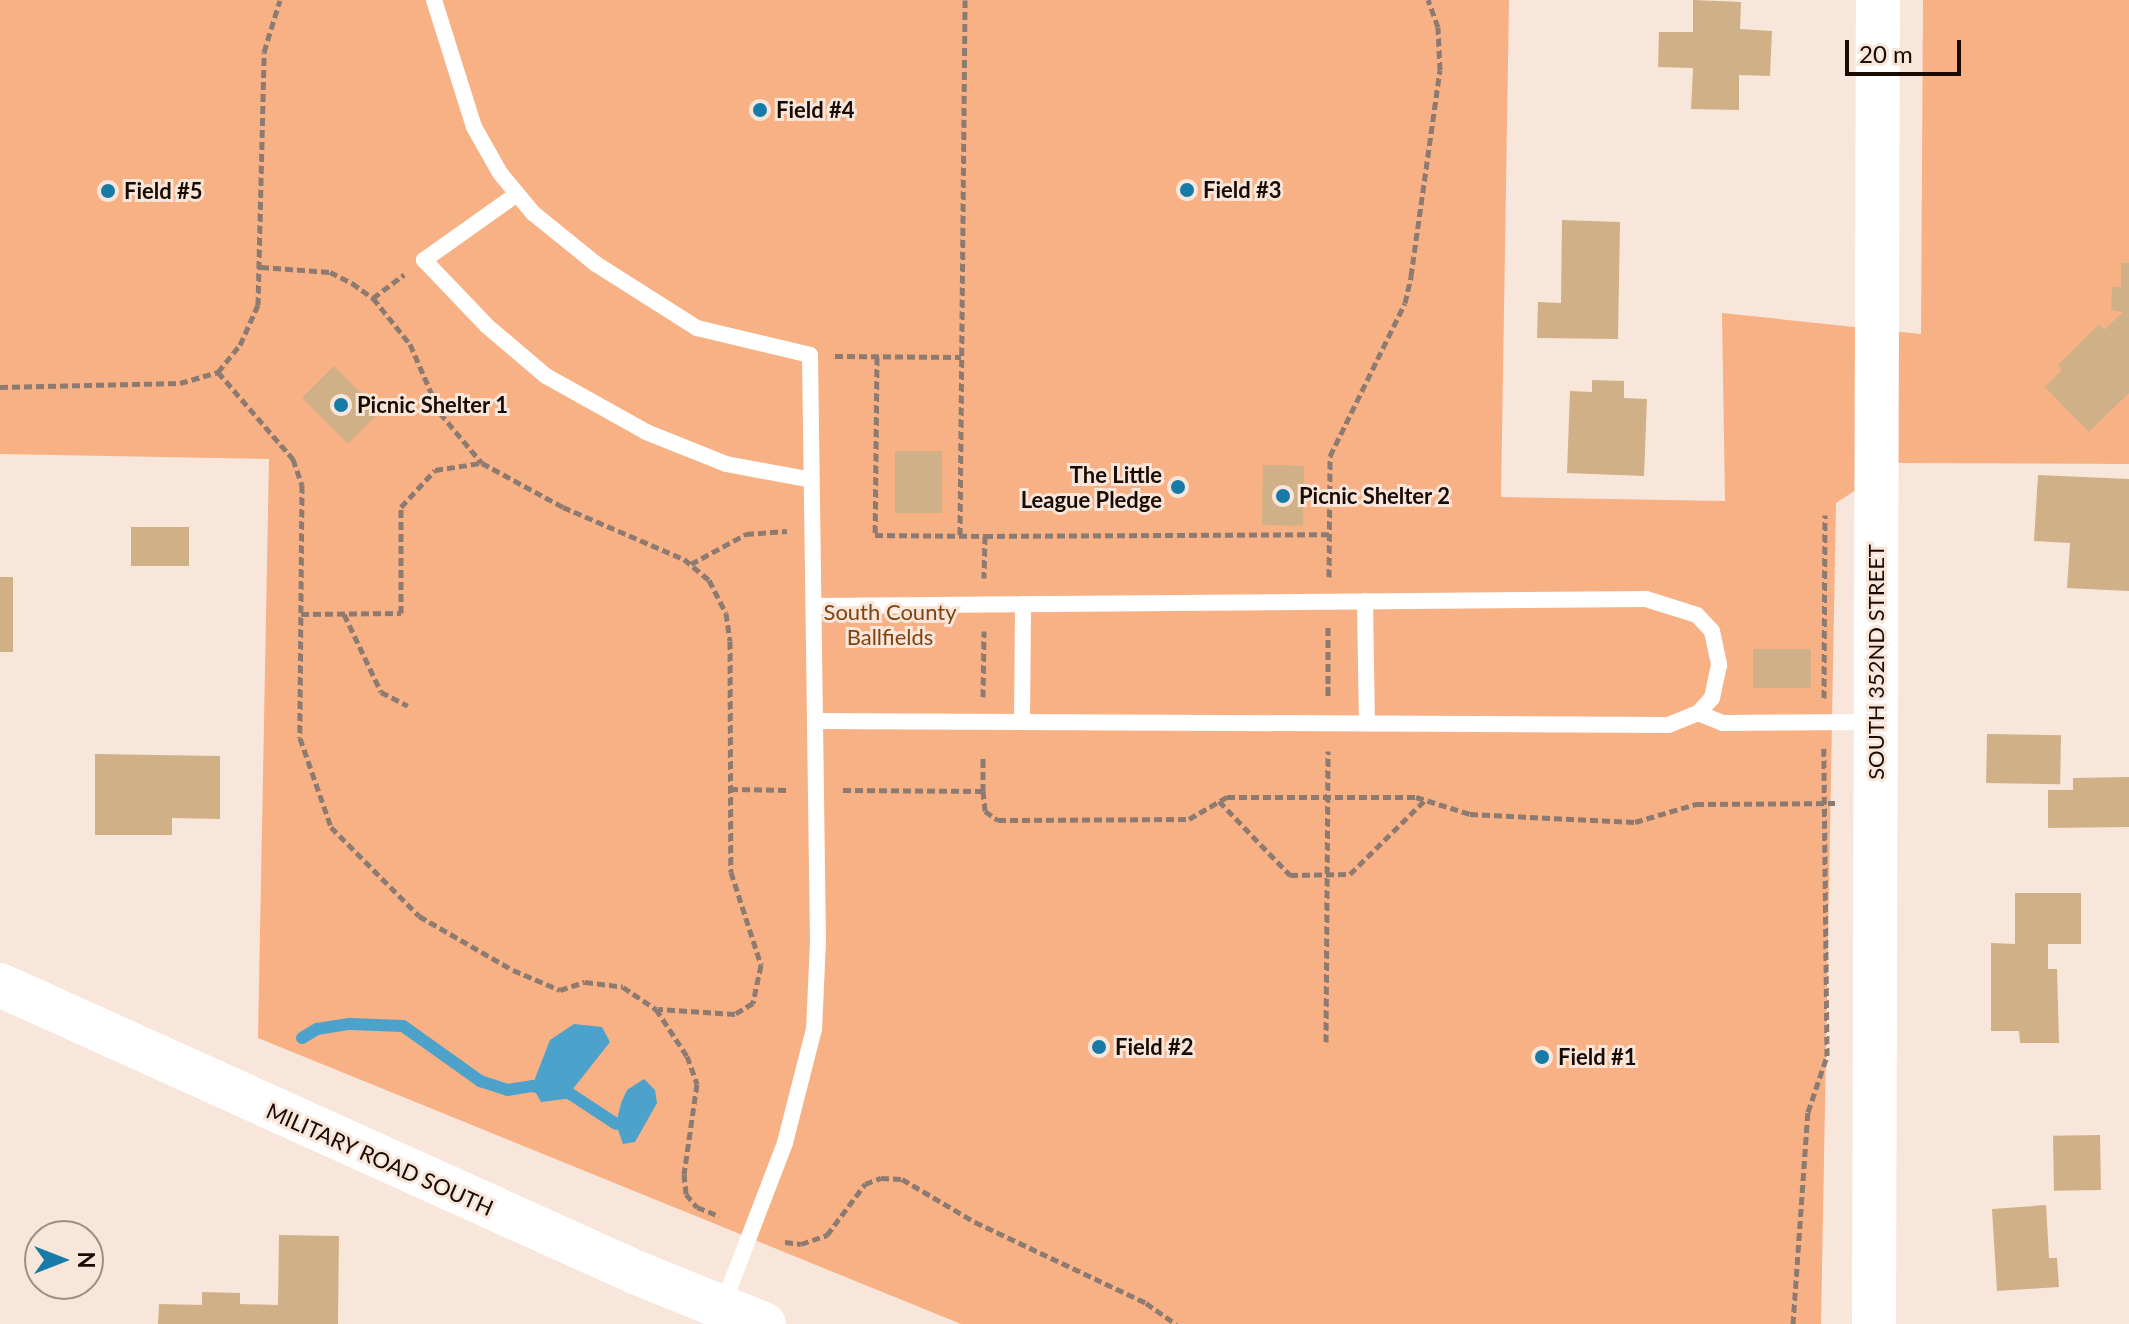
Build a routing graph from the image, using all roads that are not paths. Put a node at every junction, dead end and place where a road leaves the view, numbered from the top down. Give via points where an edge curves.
1 (434, 0) edge
2 (1878, 0) edge
3 (517, 194) junction
4 (812, 480) junction
5 (1365, 601) junction
6 (1023, 604) junction
7 (814, 606) junction
8 (1698, 713) junction
9 (815, 721) junction
10 (1022, 722) junction
11 (1875, 722) junction
12 (1367, 723) junction
13 (0, 985) edge
14 (722, 1307) junction
15 (764, 1324) edge
16 (1874, 1324) edge

1 - 3 lane via 474,127
2 - 11 street, SOUTH 352ND STREET
3 - 4 lane via 596,264 697,328 810,355
3 - 4 lane via 424,260 487,326 546,376 596,406 726,464
4 - 7 lane
5 - 6 lane
5 - 8 lane via 1646,599 1672,604 1697,615 1717,646 1717,682
5 - 12 lane
6 - 7 lane
6 - 10 lane
7 - 9 lane
8 - 11 lane via 1723,723
8 - 12 lane via 1668,725
9 - 10 lane
9 - 14 lane via 814,1029 785,1143
10 - 12 lane
11 - 16 street, SOUTH 352ND STREET
13 - 14 street, MILITARY ROAD SOUTH
14 - 15 street, MILITARY ROAD SOUTH

